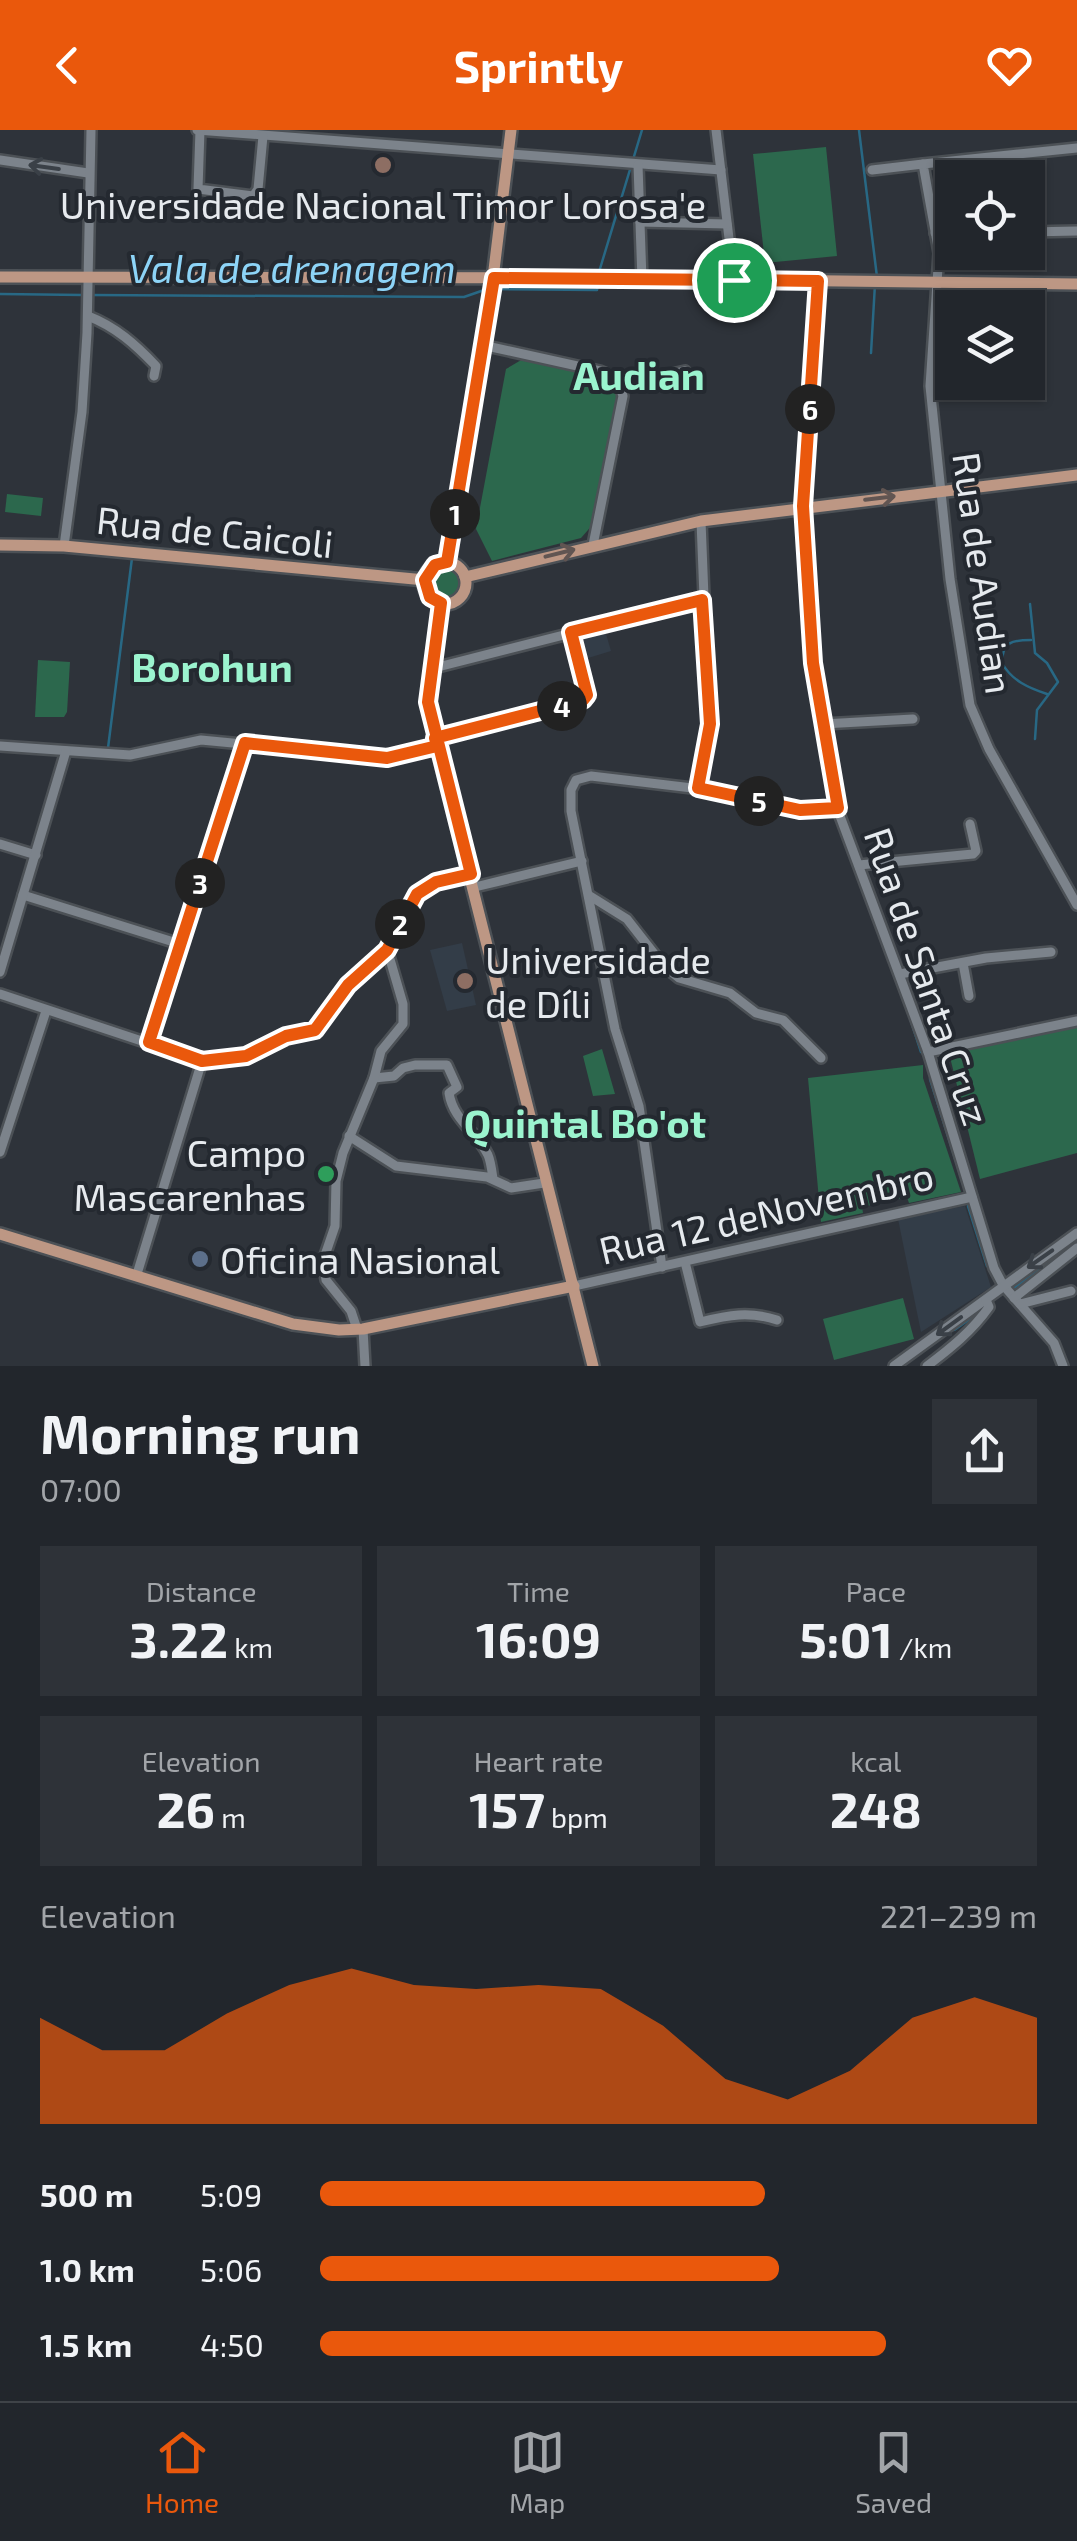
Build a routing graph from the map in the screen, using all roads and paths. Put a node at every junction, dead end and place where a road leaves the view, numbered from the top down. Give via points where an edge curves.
1 (91, 130) edge
2 (198, 130) edge
3 (511, 130) edge
4 (716, 130) edge
5 (305, 134) edge
6 (262, 136) junction
7 (1077, 148) edge
8 (510, 154) junction
9 (0, 160) edge
10 (923, 164) junction
11 (638, 165) junction
12 (721, 170) junction
13 (872, 170) dead end
14 (88, 173) junction
15 (640, 222) junction
16 (728, 224) junction
17 (935, 227) edge
18 (1077, 231) edge
19 (1045, 232) edge
20 (937, 270) edge
21 (88, 276) junction
22 (0, 277) edge
23 (494, 278) junction
24 (642, 280) junction
25 (734, 280) junction
26 (818, 281) junction
27 (938, 283) junction
28 (1077, 284) edge
29 (88, 316) junction
30 (482, 345) junction
31 (154, 376) dead end
32 (692, 382) dead end
33 (620, 386) junction
34 (1077, 475) edge
35 (940, 491) junction
36 (803, 506) junction
37 (701, 521) junction
38 (0, 544) edge
39 (593, 545) junction
40 (64, 546) junction
41 (447, 562) junction
42 (465, 577) junction
43 (425, 580) junction
44 (702, 600) junction
45 (441, 603) junction
46 (571, 632) junction
47 (430, 670) junction
48 (913, 719) dead end
49 (823, 724) junction
50 (436, 742) junction
51 (245, 743) junction
52 (0, 746) edge
53 (66, 751) junction
54 (698, 788) junction
55 (835, 808) junction
56 (970, 824) dead end
57 (0, 844) edge
58 (36, 855) junction
59 (582, 862) junction
60 (859, 865) junction
61 (471, 874) junction
62 (475, 887) junction
63 (23, 895) junction
64 (590, 896) junction
65 (1077, 905) edge
66 (4, 942) edge
67 (180, 944) junction
68 (387, 950) junction
69 (1051, 952) dead end
70 (963, 963) junction
71 (0, 972) edge
72 (900, 974) junction
73 (0, 994) edge
74 (968, 996) dead end
75 (46, 1011) junction
76 (1077, 1020) edge
77 (149, 1042) junction
78 (928, 1052) junction
79 (821, 1058) dead end
80 (202, 1061) junction
81 (374, 1078) junction
82 (349, 1136) junction
83 (0, 1152) edge
84 (493, 1179) junction
85 (544, 1184) dead end
86 (972, 1197) junction
87 (1077, 1233) edge
88 (0, 1234) edge
89 (1077, 1248) edge
90 (684, 1262) junction
91 (662, 1267) junction
92 (137, 1274) junction
93 (574, 1286) junction
94 (1003, 1286) junction
95 (1072, 1290) edge
96 (986, 1300) junction
97 (1017, 1301) junction
98 (777, 1320) dead end
99 (360, 1329) junction
100 (365, 1366) edge
101 (593, 1366) edge
102 (894, 1366) edge
103 (927, 1366) edge
104 (1063, 1366) edge

1 - 14 street
2 - 6 street
2 - 6 street via 198,189 254,196
3 - 8 main road
4 - 12 street
5 - 6 street
5 - 8 street
7 - 10 street
8 - 11 street
8 - 23 main road
14 -> 9 street
10 - 13 street
10 - 17 street, Rua de Audian
11 - 12 street
11 - 15 street
12 - 16 street
14 - 21 street
15 - 16 street
15 - 24 street
16 - 25 street
18 - 19 street
20 - 27 street, Rua de Audian
21 - 22 main road
21 - 23 main road
21 - 29 street
23 - 24 main road
23 - 30 main road
24 - 25 main road
25 - 26 main road
26 - 27 main road
26 - 36 street, Rua de Santa Cruz
27 - 28 main road
27 - 35 street, Rua de Audian via 930,386
29 - 31 street via 134,342 156,366
29 - 40 street
30 - 33 street via 600,371
30 - 41 main road
32 - 33 street via 685,370
33 - 39 street
34 - 35 main road
36 -> 35 main road
35 - 65 street, Rua de Audian via 974,720
36 - 37 main road
36 - 49 street, Rua de Santa Cruz
37 - 39 main road
37 - 44 street
38 - 40 main road, Rua de Caicoli
42 -> 39 main road
40 - 43 main road, Rua de Caicoli
41 - 42 main road
41 - 43 main road via 435,565
42 - 45 main road via 458,599
43 - 45 main road via 430,597
44 - 46 street
44 - 54 street via 710,724
45 - 47 main road
46 - 47 street
46 - 50 street via 586,698
47 - 50 main road
48 - 49 street
49 - 55 street, Rua de Santa Cruz
50 - 51 street via 387,758
50 - 61 main road
51 - 53 street via 201,740 130,755
51 - 67 street
52 - 53 street
53 - 58 street
54 - 55 street via 800,810
54 - 59 street via 576,780 570,799
55 - 60 street, Rua de Santa Cruz
56 - 60 street via 973,854
57 - 58 street
58 - 63 street
59 - 62 street
59 - 64 street
60 - 72 street, Rua de Santa Cruz
61 - 62 main road
61 - 68 street via 417,894
62 - 93 main road
63 - 66 street
63 - 67 street
64 - 79 street via 627,918 679,978 730,993 756,1014 782,1020
64 - 91 street via 615,1029 639,1106
66 - 71 street
67 - 77 street
68 - 80 street via 348,985 315,1030 246,1056
68 - 81 street via 404,1018 381,1051
69 - 70 street
70 - 72 street
70 - 74 street
72 - 78 street, Rua de Santa Cruz
73 - 75 street
75 - 77 street
75 - 83 street
76 - 78 street
77 - 80 street
78 - 86 street, Rua de Santa Cruz
80 - 92 street
81 - 82 street
81 - 84 street via 415,1064 447,1065 457,1087 450,1100 488,1156
82 - 84 street via 396,1166
82 - 99 street via 323,1272
84 - 85 street via 511,1188
86 - 90 street, Rua 12 deNovembro
86 - 94 street, Rua de Santa Cruz
87 -> 94 street
88 - 92 main road
89 - 97 street
90 - 91 street, Rua 12 deNovembro
90 - 98 street via 700,1322 738,1313
91 - 93 street, Rua 12 deNovembro
92 - 99 main road via 293,1324
93 - 99 main road
93 - 101 main road
94 - 96 street
94 - 97 street, Rua de Santa Cruz
95 - 97 street
96 -> 102 street
96 - 103 street via 981,1318
97 - 104 street, Rua de Santa Cruz via 1054,1343
99 - 100 street

